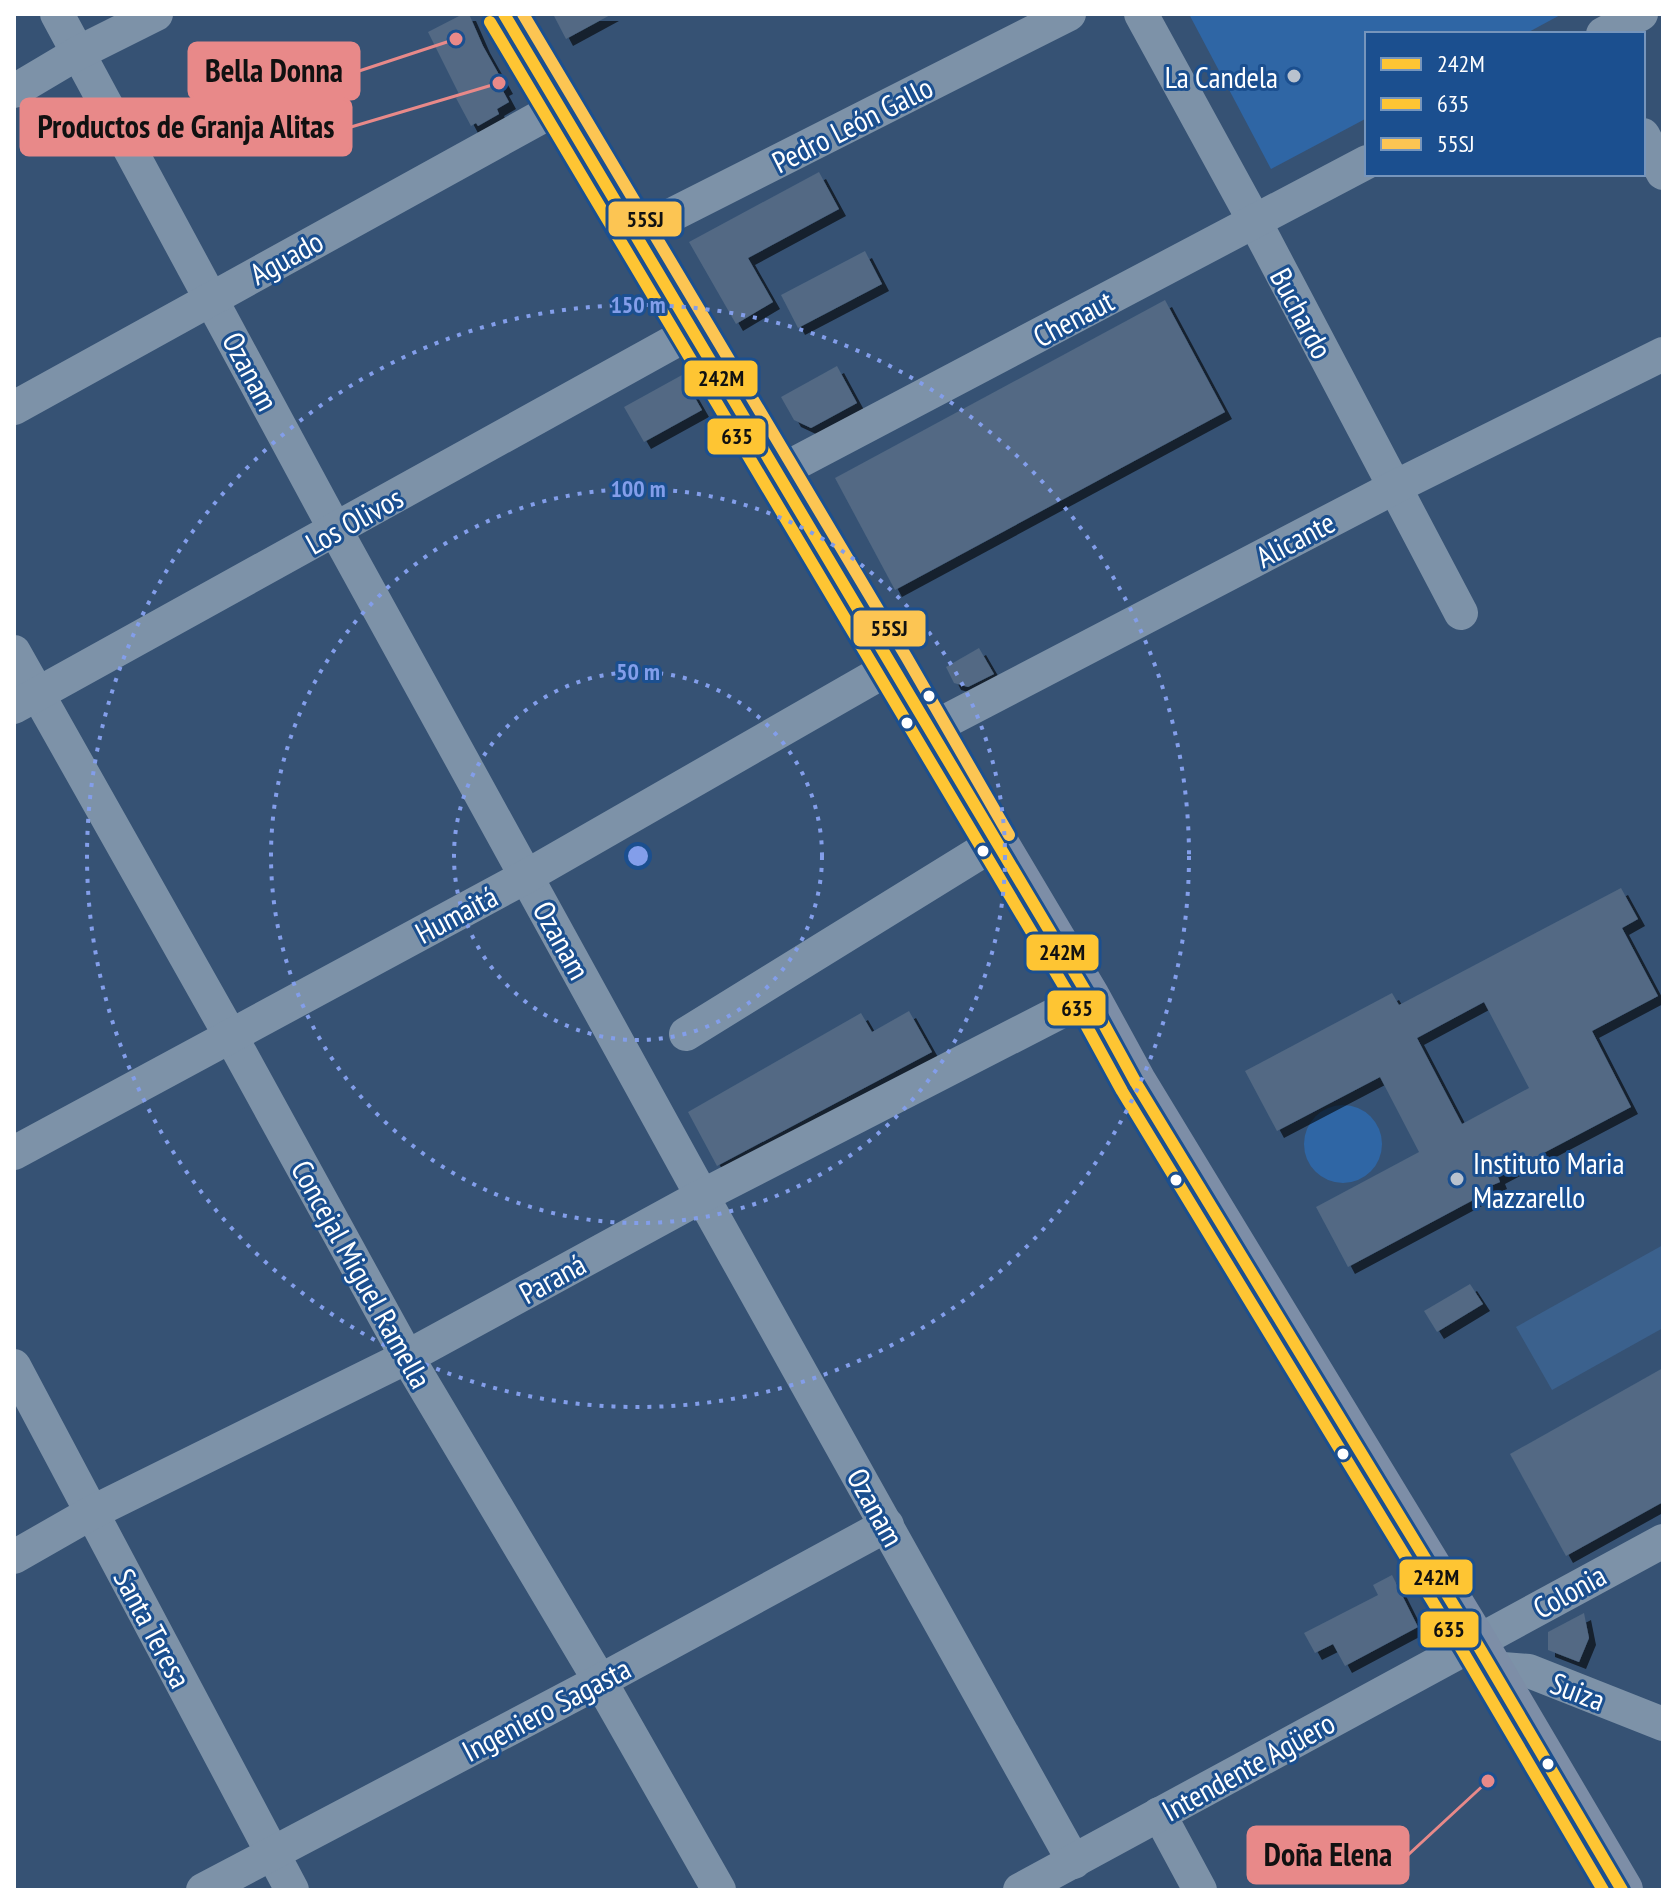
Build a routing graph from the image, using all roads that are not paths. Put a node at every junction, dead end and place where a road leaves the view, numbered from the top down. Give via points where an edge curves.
1 (57, 14) edge
2 (156, 14) edge
3 (504, 14) edge
4 (1069, 14) edge
5 (1141, 14) edge
6 (1641, 14) edge
7 (1607, 32) edge
8 (78, 53) junction
9 (14, 91) edge
10 (559, 107) junction
11 (1645, 139) edge
12 (1365, 163) edge
13 (1663, 173) edge
14 (1255, 222) junction
15 (634, 234) junction
16 (212, 298) junction
17 (693, 331) junction
18 (1663, 354) edge
19 (14, 408) edge
20 (777, 473) junction
21 (1395, 487) junction
22 (336, 531) junction
23 (1461, 613) dead end
24 (14, 652) edge
25 (893, 666) junction
26 (26, 701) edge
27 (929, 730) junction
28 (995, 843) junction
29 (527, 876) junction
30 (1089, 997) junction
31 (686, 1034) dead end
32 (230, 1035) junction
33 (14, 1153) edge
34 (702, 1196) junction
35 (407, 1357) junction
36 (14, 1366) edge
37 (91, 1513) junction
38 (887, 1525) junction
39 (1663, 1541) edge
40 (14, 1557) edge
41 (1483, 1655) junction
42 (600, 1681) junction
43 (1663, 1724) edge
44 (1159, 1814) junction
45 (274, 1852) junction
46 (1074, 1862) junction
47 (203, 1890) edge
48 (292, 1890) edge
49 (719, 1890) edge
50 (1020, 1890) edge
51 (1200, 1890) edge
52 (1622, 1890) edge

1 - 8 street, Ozanam
2 - 8 street
3 - 10 main road
4 - 15 street, Pedro León Gallo
5 - 14 street, Buchardo
6 - 7 street
8 - 9 street
8 - 16 street, Ozanam
10 - 15 main road
10 - 16 street, Aguado
11 - 13 street
12 - 14 street, Chenaut
14 - 20 street, Chenaut
14 - 21 street, Buchardo
15 - 17 main road
16 - 19 street, Aguado
16 - 22 street, Ozanam
17 - 20 main road
17 - 22 street, Los Olivos
18 - 21 street, Alicante
20 - 25 main road
21 - 23 street, Buchardo
21 - 27 street, Alicante
22 - 26 street, Los Olivos
22 - 29 street, Ozanam
24 - 26 street, Concejal Miguel Ramella
25 - 27 main road
25 - 29 street, Humaitá
26 - 32 street, Concejal Miguel Ramella
27 - 28 main road
28 - 30 main road
28 - 31 street
29 - 32 street, Humaitá
29 - 34 street, Ozanam
30 - 34 street, Paraná
30 - 41 main road
32 - 33 street, Humaitá
32 - 35 street, Concejal Miguel Ramella
34 - 35 street, Paraná
34 - 38 street, Ozanam
35 - 37 street, Paraná
35 - 42 street, Concejal Miguel Ramella
36 - 37 street, Santa Teresa
37 - 40 street, Paraná
37 - 45 street, Santa Teresa
38 - 42 street, Ingeniero Sagasta
38 - 46 street, Ozanam
39 - 41 street, Colonia
41 - 43 street, Suiza
41 - 44 street, Intendente Agüero
41 - 52 main road
42 - 45 street, Ingeniero Sagasta
42 - 49 street, Concejal Miguel Ramella
44 - 46 street, Intendente Agüero
44 - 51 street
45 - 47 street, Ingeniero Sagasta
45 - 48 street, Santa Teresa
46 - 50 street, Intendente Agüero

